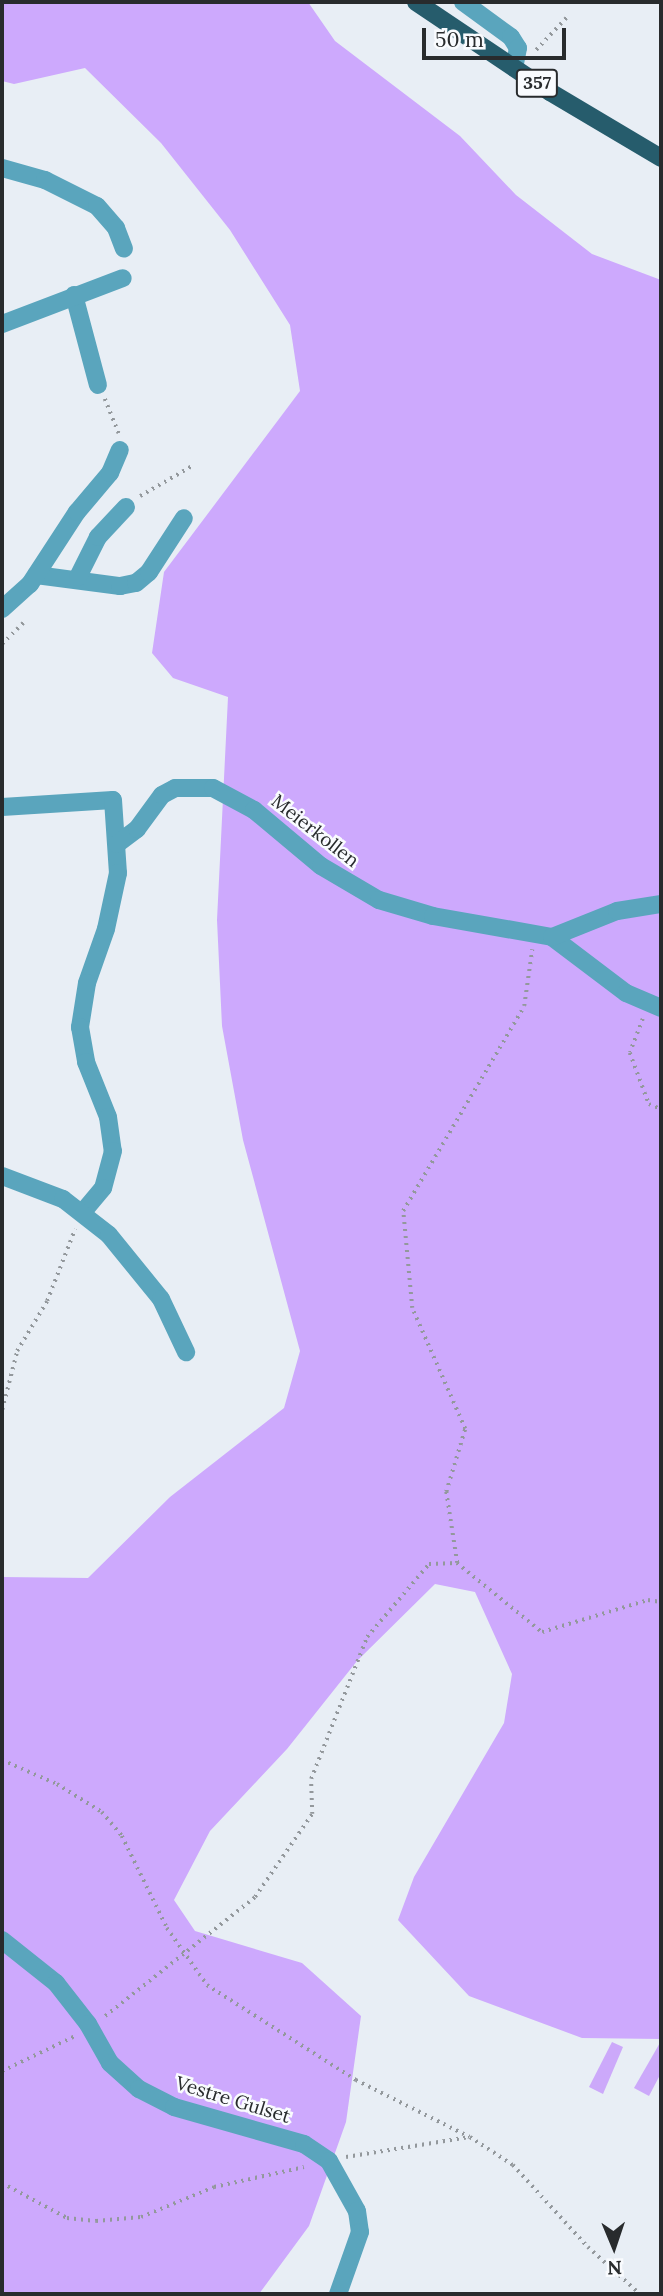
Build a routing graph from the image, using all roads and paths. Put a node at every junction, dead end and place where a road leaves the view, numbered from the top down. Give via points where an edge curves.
1 (463, 2) edge
2 (425, 4) edge
3 (568, 16) dead end
4 (518, 48) junction
5 (514, 68) junction
6 (661, 158) edge
7 (2, 168) edge
8 (124, 250) dead end
9 (123, 278) dead end
10 (74, 295) junction
11 (2, 324) edge
12 (97, 385) joint
13 (120, 450) joint
14 (192, 466) dead end
15 (126, 507) joint
16 (184, 517) dead end
17 (36, 575) junction
18 (78, 577) junction
19 (2, 609) edge
20 (23, 623) dead end
21 (2, 644) edge
22 (2, 807) edge
23 (117, 844) junction
24 (661, 904) edge
25 (543, 935) junction
26 (653, 1006) edge
27 (661, 1109) edge
28 (2, 1176) edge
29 (84, 1211) junction
30 (186, 1352) dead end
31 (2, 1410) edge
32 (457, 1563) junction
33 (661, 1602) edge
34 (2, 1760) edge
35 (2, 1940) edge
36 (183, 1953) junction
37 (90, 2028) junction
38 (2, 2071) edge
39 (470, 2137) junction
40 (329, 2161) junction
41 (2, 2183) edge
42 (338, 2294) edge
43 (640, 2294) edge

1 - 4 street via 511,37
2 - 5 main road, 357
3 - 4 path via 542,47 531,51
4 - 5 street
5 - 6 main road, 357
7 - 8 street via 87,200 116,228
9 - 10 street
10 - 11 street
10 - 12 street
12 - 13 path via 114,415
13 - 17 street via 110,472
14 - 15 path
15 - 18 street via 98,537
16 - 18 street via 149,572 136,583 120,586
17 - 18 street
17 - 19 street
20 - 21 path
22 - 23 street via 113,800
23 - 25 street, Meierkollen via 137,829 162,795 175,788 213,788 254,810 321,866 379,900
23 - 29 street via 114,897 86,983 80,1027 86,1062 108,1117 113,1151 103,1188
24 - 25 street via 617,911
25 - 26 street, Meierkollen
25 - 32 path via 524,1006 403,1211 412,1308 464,1429 446,1492
26 - 27 path via 629,1053 649,1104
28 - 29 street
29 - 30 street via 145,1275
29 - 31 path via 47,1301 17,1351
32 - 33 path via 542,1632 648,1600
32 - 36 path via 429,1564 367,1637 311,1779 312,1814 255,1897
34 - 36 path via 57,1784 102,1812 122,1836
35 - 37 street, Vestre Gulset via 56,1983
36 - 37 path
36 - 39 path via 207,1984 230,2001 356,2080
37 - 38 path
37 - 40 street, Vestre Gulset via 110,2063 139,2089 174,2107 304,2144
39 - 40 path via 374,2149
39 - 43 path via 513,2165 588,2247
40 - 41 path via 214,2187 141,2217 96,2221 67,2218
40 - 42 street, Vestre Gulset via 357,2211 360,2232

